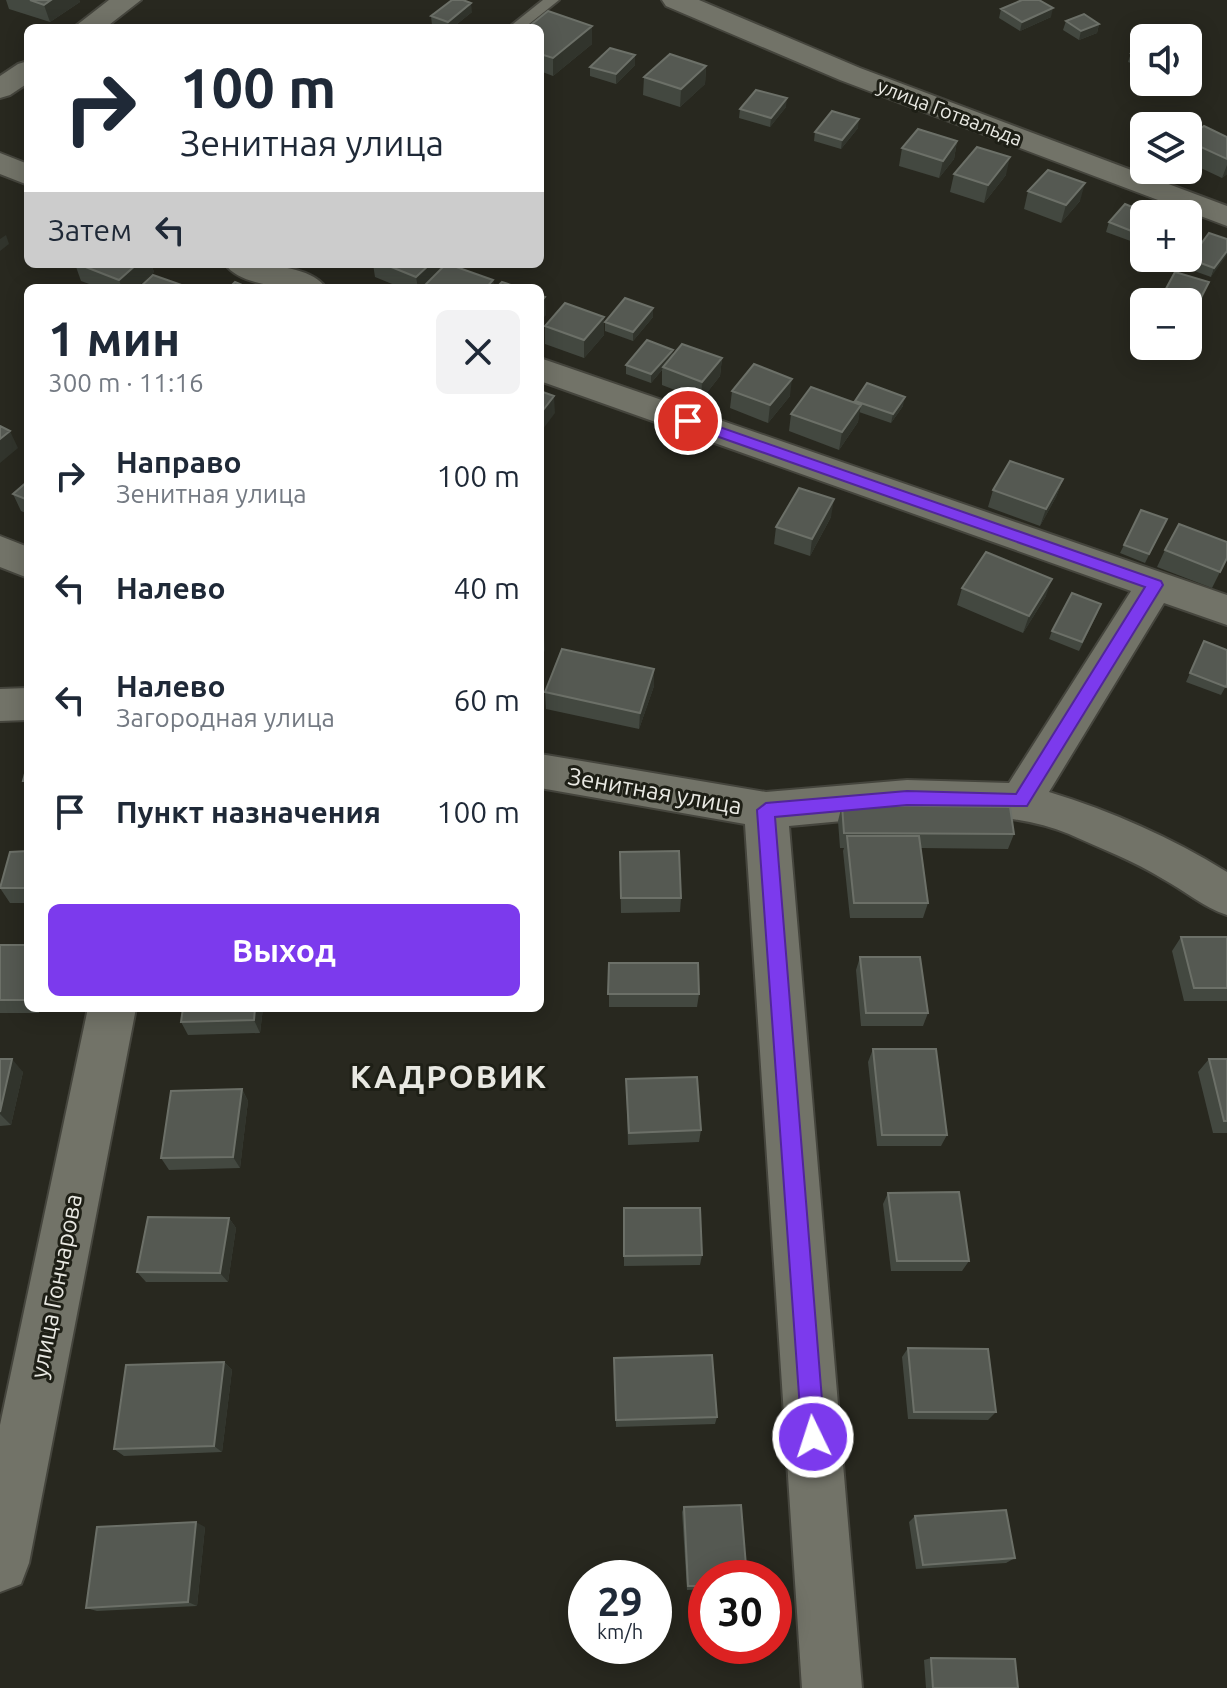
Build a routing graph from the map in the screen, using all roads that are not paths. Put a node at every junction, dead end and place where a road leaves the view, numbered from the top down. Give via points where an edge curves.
1 (127, 0) edge
2 (552, 0) edge
3 (676, 0) edge
4 (93, 24) edge
5 (520, 24) edge
6 (24, 73) edge
7 (0, 89) edge
8 (0, 162) edge
9 (24, 174) edge
10 (1227, 217) edge
11 (252, 268) edge
12 (298, 284) edge
13 (544, 370) edge
14 (0, 550) edge
15 (24, 562) edge
16 (1155, 585) junction
17 (1227, 610) edge
18 (24, 704) edge
19 (0, 705) edge
20 (544, 772) edge
21 (1021, 801) junction
22 (766, 810) junction
23 (1227, 896) edge
24 (111, 1012) edge
25 (0, 1563) edge
26 (832, 1688) edge

1 - 4 street
2 - 5 lane
3 - 10 street, улица Готвальда via 850,74
6 - 7 street
8 - 9 street
11 - 12 street
13 - 16 street
14 - 15 street
16 - 17 street
16 - 21 street
18 - 19 street
20 - 22 street, Зенитная улица
21 - 22 street, Зенитная улица via 907,798
21 - 23 street, Зенитная улица via 1124,839
22 - 26 street
24 - 25 street, улица Гончарова

